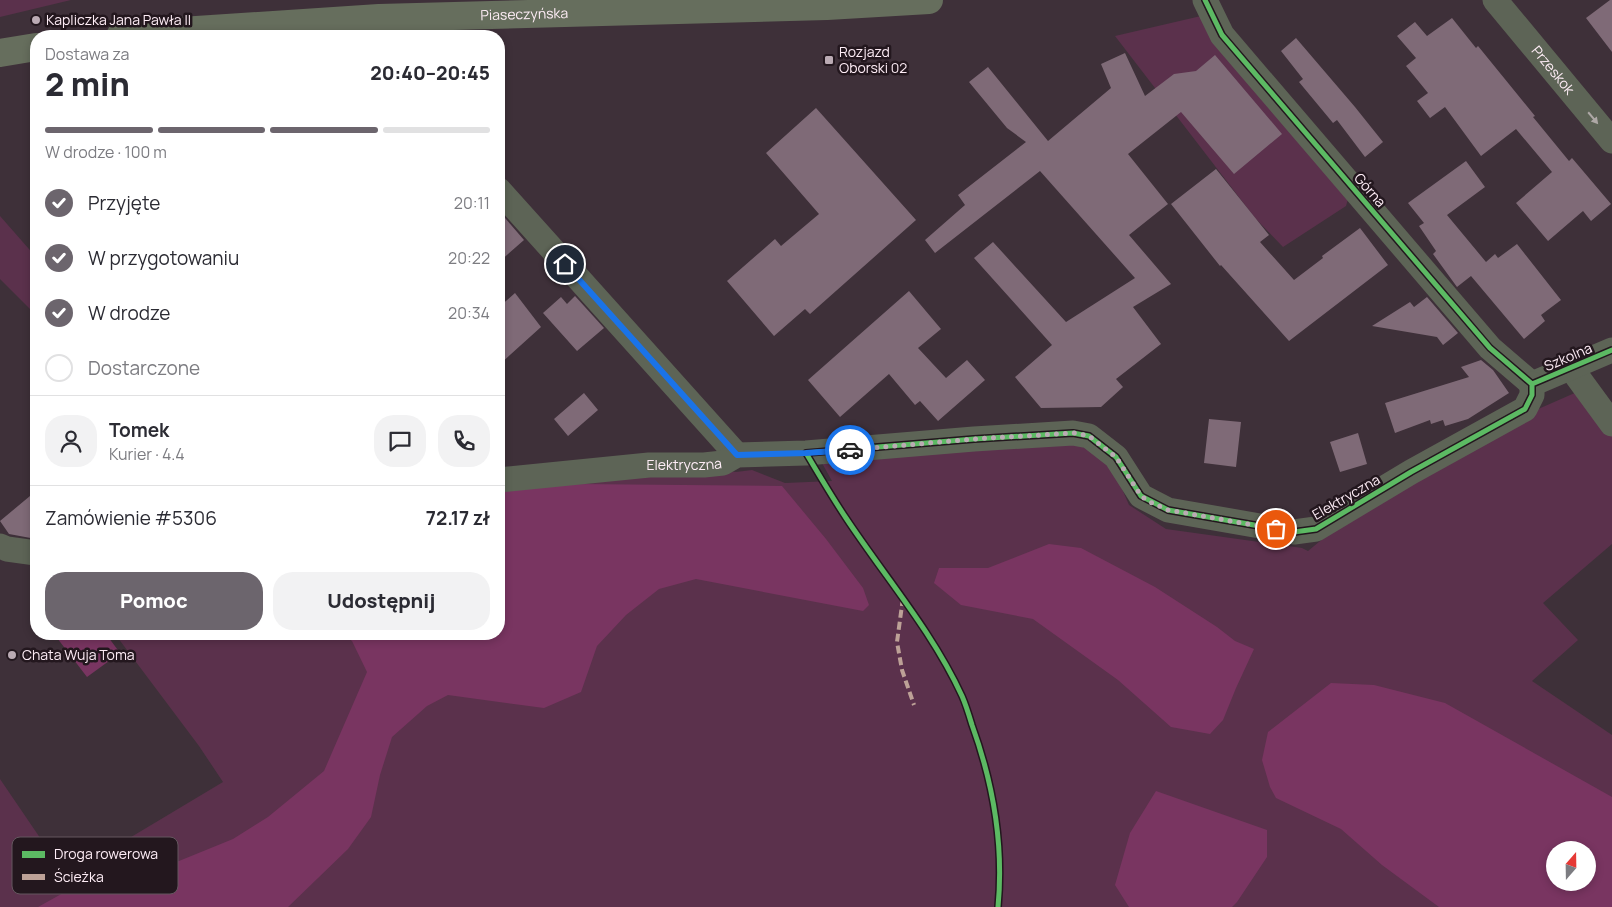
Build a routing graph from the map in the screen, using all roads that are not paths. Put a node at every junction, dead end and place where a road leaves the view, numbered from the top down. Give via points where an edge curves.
1 (928, 0) edge
2 (1205, 0) edge
3 (1495, 0) edge
4 (380, 27) edge
5 (243, 30) edge
6 (30, 48) edge
7 (0, 53) edge
8 (1612, 142) edge
9 (505, 197) edge
10 (1612, 350) edge
11 (1571, 368) junction
12 (1532, 384) junction
13 (1612, 424) edge
14 (737, 455) junction
15 (505, 479) edge
16 (0, 546) edge
17 (30, 552) edge

1 - 4 main road, Piaseczyńska
2 - 12 street, Górna via 1222,35 1490,348
3 -> 8 street, Przeskok
4 - 5 main road, Piaseczyńska
6 - 7 main road
9 - 14 street
10 - 11 street, Szkolna
11 - 12 street, Szkolna
11 - 13 street
12 - 14 street, Elektryczna via 1532,395 1525,409 1316,529 1294,532 1168,510 1141,496 1116,457 1089,436 1074,433
14 - 15 street, Elektryczna via 714,464 649,465
16 - 17 street

